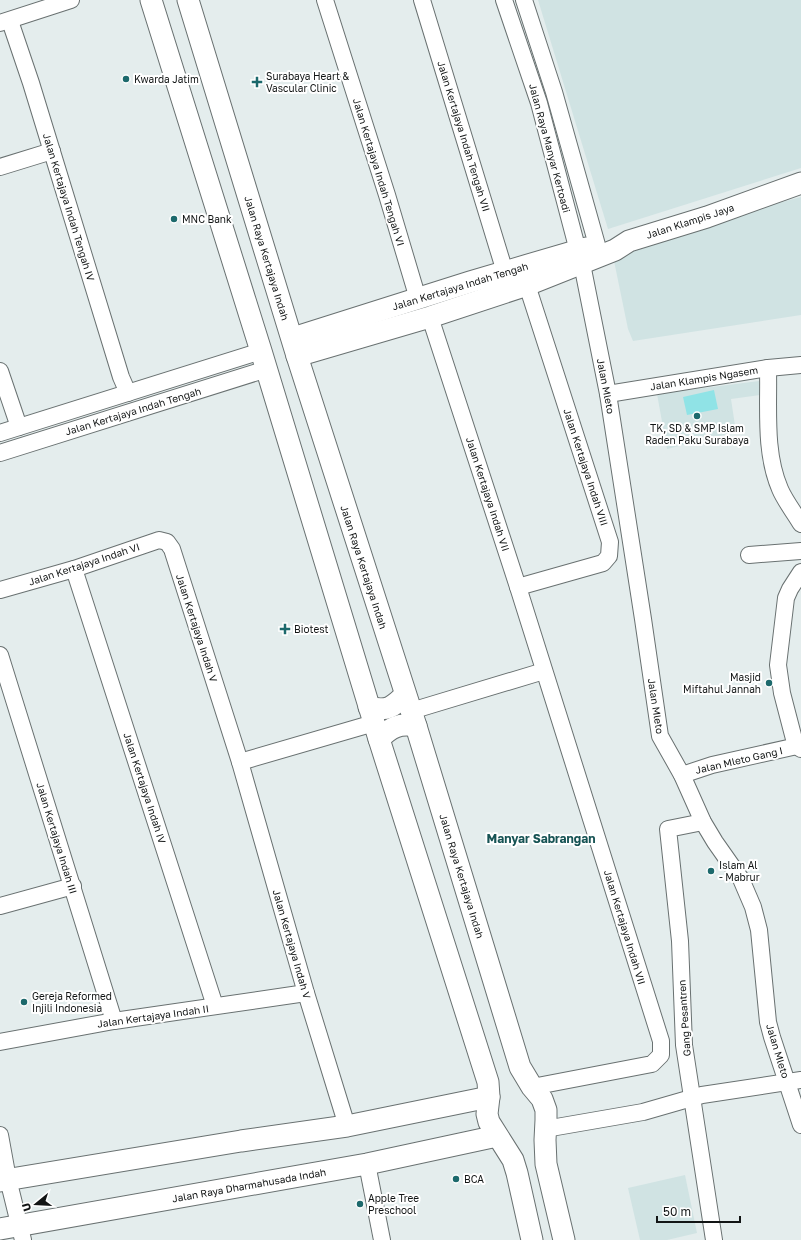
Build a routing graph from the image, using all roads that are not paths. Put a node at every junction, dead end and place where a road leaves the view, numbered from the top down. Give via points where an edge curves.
1 (71, 0) edge
2 (151, 0) edge
3 (188, 0) edge
4 (325, 0) edge
5 (422, 0) edge
6 (504, 0) edge
7 (524, 0) edge
8 (5, 22) edge
9 (52, 151) junction
10 (0, 167) edge
11 (801, 183) edge
12 (587, 254) junction
13 (553, 267) junction
14 (505, 272) junction
15 (527, 285) junction
16 (418, 299) junction
17 (430, 317) junction
18 (338, 334) junction
19 (295, 347) junction
20 (264, 360) junction
21 (801, 365) edge
22 (768, 368) junction
23 (0, 371) edge
24 (128, 393) junction
25 (608, 394) junction
26 (19, 427) junction
27 (0, 433) edge
28 (0, 453) edge
29 (801, 524) edge
30 (167, 542) joint
31 (801, 551) edge
32 (749, 555) dead end
33 (74, 569) junction
34 (801, 572) edge
35 (518, 588) junction
36 (0, 590) edge
37 (0, 655) edge
38 (544, 671) junction
39 (410, 711) junction
40 (374, 723) junction
41 (799, 747) edge
42 (240, 762) junction
43 (682, 775) junction
44 (702, 822) junction
45 (72, 886) junction
46 (0, 906) edge
47 (306, 993) junction
48 (215, 1006) junction
49 (114, 1021) junction
50 (0, 1042) edge
51 (796, 1084) edge
52 (532, 1087) junction
53 (489, 1097) junction
54 (688, 1098) junction
55 (801, 1125) edge
56 (348, 1126) junction
57 (546, 1129) junction
58 (0, 1135) edge
59 (498, 1136) junction
60 (367, 1164) junction
61 (3, 1180) edge
62 (14, 1231) edge
63 (382, 1240) edge
64 (532, 1240) edge
65 (564, 1240) edge
66 (705, 1240) edge
67 (714, 1240) edge

1 - 8 street
2 - 20 main road
3 - 19 main road, Jalan Raya Kertajaya Indah
4 - 16 street, Jalan Kertajaya Indah Tengah VI
5 - 14 street, Jalan Kertajaya Indah Tengah VII
6 - 12 street, Jalan Raya Manyar Kertoadi
7 - 12 street, Jalan Raya Manyar Kertoadi via 554,92
8 - 9 street, Jalan Kertajaya Indah Tengah IV
9 - 10 street
9 - 24 street, Jalan Kertajaya Indah Tengah IV
11 - 12 main road, Jalan Klampis Jaya via 629,241 615,250
12 - 13 main road, Jalan Kertajaya Indah Tengah
12 - 25 street, Jalan Mleto
13 - 14 main road, Jalan Kertajaya Indah Tengah
13 - 15 main road, Jalan Kertajaya Indah Tengah
14 - 16 main road, Jalan Kertajaya Indah Tengah
15 - 17 main road, Jalan Kertajaya Indah Tengah
15 - 35 street, Jalan Kertajaya Indah VIII via 610,542 609,556 603,563
16 - 18 main road, Jalan Kertajaya Indah Tengah
17 - 18 main road, Jalan Kertajaya Indah Tengah
17 - 35 street, Jalan Kertajaya Indah VII
18 - 19 main road, Jalan Kertajaya Indah Tengah
19 - 39 main road, Jalan Raya Kertajaya Indah
20 - 24 street, Jalan Kertajaya Indah Tengah
20 - 28 street, Jalan Kertajaya Indah Tengah
20 - 40 main road
21 - 22 street, Jalan Klampis Ngasem
22 - 25 street, Jalan Klampis Ngasem
22 - 29 street via 771,458 781,491
23 - 26 street
24 - 26 street, Jalan Kertajaya Indah Tengah
25 - 43 street, Jalan Mleto via 660,736
26 - 27 street, Jalan Kertajaya Indah Tengah
30 - 33 street, Jalan Kertajaya Indah VI via 159,540
30 - 42 street, Jalan Kertajaya Indah V via 172,549
31 - 32 street
33 - 36 street, Jalan Kertajaya Indah VI
33 - 48 street, Jalan Kertajaya Indah IV
34 - 41 street via 786,598 778,665 782,693
35 - 38 street, Jalan Kertajaya Indah VII
37 - 45 street, Jalan Kertajaya Indah III
38 - 39 street
38 - 52 street, Jalan Kertajaya Indah VII via 661,1041 661,1055 652,1064
39 - 40 main road via 395,704 379,710
39 - 40 main road via 406,724 388,731
39 - 52 main road, Jalan Raya Kertajaya Indah via 520,1067
40 - 42 street
40 - 53 main road via 488,1082
41 - 43 street, Jalan Mleto Gang I via 712,765
42 - 47 street, Jalan Kertajaya Indah V
43 - 44 street, Jalan Mleto
44 - 51 street, Jalan Mleto via 741,879 753,907 759,930 768,1022 772,1037
44 - 54 street, Gang Pesantren via 668,829 680,941
45 - 46 street
45 - 49 street, Jalan Kertajaya Indah III
47 - 48 street, Jalan Kertajaya Indah II
47 - 56 street, Jalan Kertajaya Indah V
48 - 49 street, Jalan Kertajaya Indah II
49 - 50 street, Jalan Kertajaya Indah II
51 - 54 street
51 - 55 street, Jalan Mleto
52 - 57 main road, Jalan Raya Kertajaya Indah via 542,1099 546,1110
53 - 56 main road
53 - 59 main road via 487,1114
54 - 57 street via 643,1112
54 - 66 street
54 - 67 street, Gang Pesantren
56 - 61 main road
57 - 65 main road, Jalan Raya Kertajaya Indah via 546,1164
58 - 61 street
59 - 60 main road, Jalan Raya Dharmahusada Indah
59 - 64 main road via 513,1160
60 - 62 main road, Jalan Raya Dharmahusada Indah
60 - 63 street
61 - 62 street

